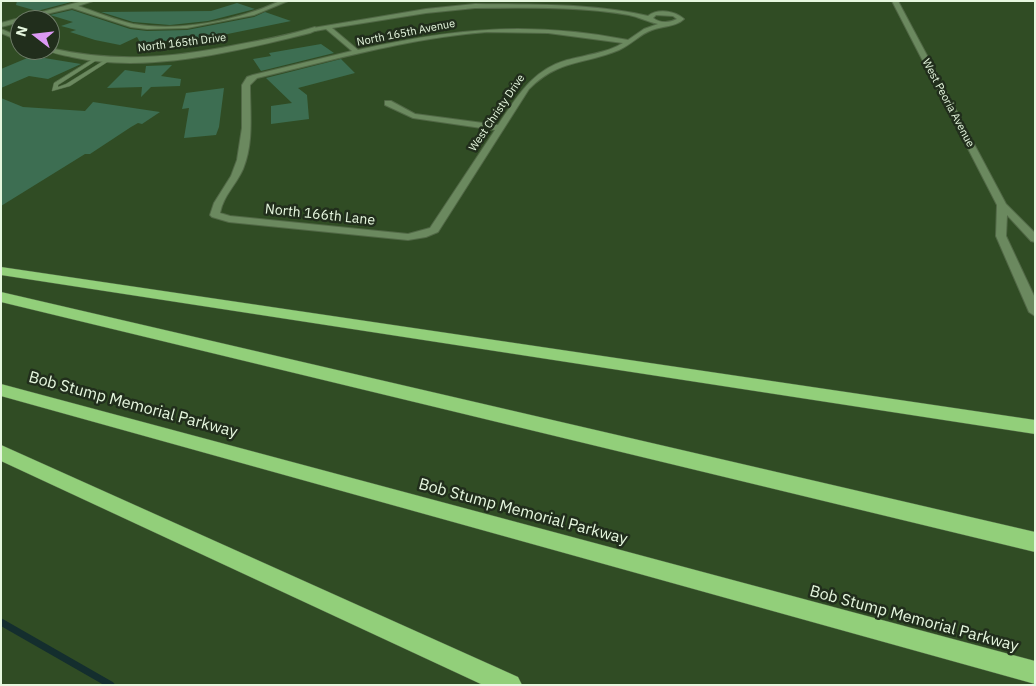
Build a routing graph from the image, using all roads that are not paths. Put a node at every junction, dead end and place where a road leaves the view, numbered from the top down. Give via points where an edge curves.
1 (90, 1) edge
2 (285, 1) edge
3 (895, 1) edge
4 (506, 3) edge
5 (73, 6) junction
6 (60, 10) edge
7 (654, 13) junction
8 (650, 19) junction
9 (668, 24) junction
10 (327, 27) junction
11 (315, 29) junction
12 (647, 30) junction
13 (629, 42) junction
14 (60, 45) edge
15 (60, 52) edge
16 (358, 53) junction
17 (98, 58) junction
18 (110, 59) junction
19 (388, 103) dead end
20 (500, 128) junction
21 (1002, 205) junction
22 (215, 215) joint
23 (422, 235) joint
24 (1035, 239) edge
25 (1, 271) edge
26 (1, 297) edge
27 (1035, 312) edge
28 (1, 390) edge
29 (1035, 427) edge
30 (1, 453) edge
31 (1035, 542) edge
32 (1035, 673) edge
33 (510, 685) edge

1 - 5 street
2 - 5 street via 259,12 226,20 160,28 133,25
3 - 21 street, West Peoria Avenue
4 - 7 street via 585,4
4 - 8 street via 585,8
4 - 10 street, North 165th Drive via 426,11
5 - 6 street
7 - 8 street
7 - 9 street via 678,15 681,19
8 - 9 street
8 - 12 street
9 - 12 street, West Christy Drive
10 - 11 street, North 165th Drive
10 - 16 street
11 - 14 street, North 165th Drive via 205,48 148,54 80,50
11 - 18 street, North 165th Drive via 195,54
12 - 13 street, West Christy Drive
13 - 16 street, North 165th Avenue via 558,32 498,31 435,36
13 - 20 street, West Christy Drive via 545,70 526,88
15 - 17 street, North 165th Drive
16 - 22 street, North 165th Avenue via 250,79 246,85 246,144 238,170 216,204
17 - 18 street, North 165th Drive
17 - 18 lane via 56,84 54,90
19 - 20 street via 413,116
20 - 23 street, West Christy Drive via 434,230
21 - 24 street, West Peoria Avenue
21 - 27 street, West Peoria Avenue via 1001,236
22 - 23 street, North 166th Lane via 369,234
25 - 29 highway
26 - 31 highway
28 - 32 highway, Bob Stump Memorial Parkway
30 - 33 highway

